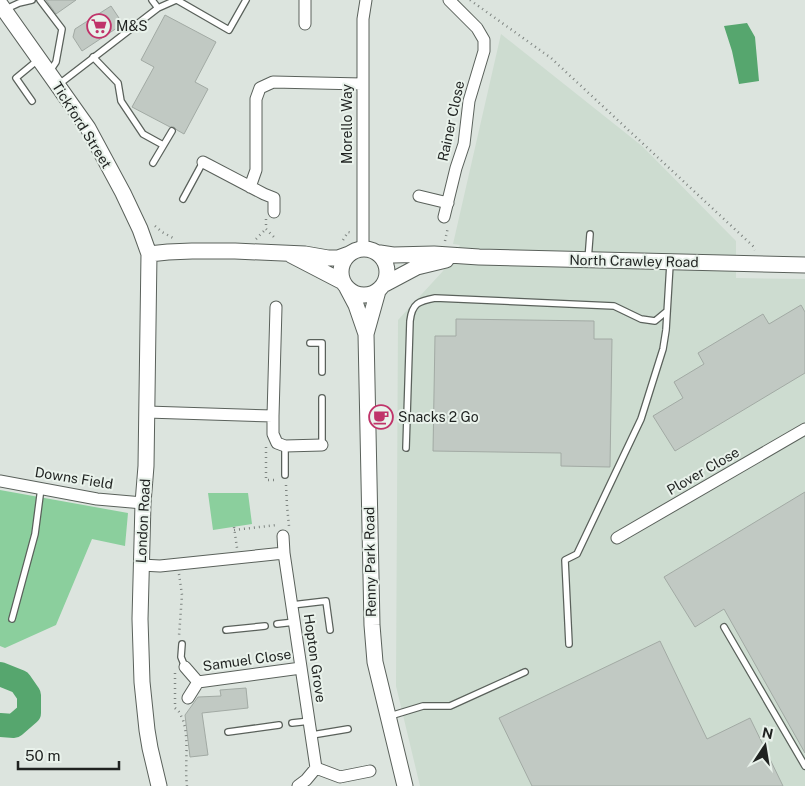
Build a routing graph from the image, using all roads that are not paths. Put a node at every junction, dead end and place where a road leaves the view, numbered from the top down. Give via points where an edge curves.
1 (32, 0) edge
2 (40, 0) edge
3 (152, 0) edge
4 (176, 0) edge
5 (246, 0) edge
6 (305, 0) edge
7 (366, 0) edge
8 (449, 0) edge
9 (2, 7) edge
10 (158, 8) junction
11 (305, 24) dead end
12 (93, 58) junction
13 (39, 59) junction
14 (49, 72) junction
15 (362, 84) junction
16 (58, 85) junction
17 (32, 101) dead end
18 (172, 131) dead end
19 (163, 145) junction
20 (203, 162) joint
21 (154, 163) dead end
22 (250, 187) junction
23 (419, 196) dead end
24 (183, 199) dead end
25 (448, 203) junction
26 (274, 212) road end
27 (444, 217) road end
28 (590, 234) dead end
29 (356, 251) junction
30 (380, 253) junction
31 (149, 254) junction
32 (290, 254) junction
33 (462, 256) junction
34 (588, 260) junction
35 (670, 261) junction
36 (805, 265) edge
37 (345, 285) junction
38 (381, 287) junction
39 (276, 307) dead end
40 (667, 311) junction
41 (366, 334) junction
42 (310, 343) dead end
43 (322, 372) dead end
44 (322, 398) dead end
45 (146, 412) junction
46 (273, 416) junction
47 (805, 429) edge
48 (322, 445) joint
49 (285, 446) junction
50 (406, 448) dead end
51 (286, 478) road end
52 (0, 481) edge
53 (41, 488) junction
54 (143, 503) junction
55 (281, 530) road end
56 (617, 538) dead end
57 (284, 553) junction
58 (141, 565) junction
59 (292, 605) junction
60 (12, 619) dead end
61 (295, 622) junction
62 (277, 624) dead end
63 (265, 626) dead end
64 (724, 627) dead end
65 (226, 630) dead end
66 (330, 630) dead end
67 (182, 644) dead end
68 (569, 644) dead end
69 (185, 667) joint
70 (301, 668) junction
71 (525, 672) dead end
72 (198, 682) junction
73 (188, 698) dead end
74 (388, 717) junction
75 (310, 721) junction
76 (292, 723) dead end
77 (279, 725) dead end
78 (348, 728) dead end
79 (228, 732) dead end
80 (312, 735) junction
81 (805, 766) edge
82 (316, 768) junction
83 (370, 771) dead end
84 (159, 786) edge
85 (298, 786) edge
86 (405, 786) edge

1 - 9 lane
2 - 14 lane via 62,29 56,62
3 - 10 lane
4 - 5 lane via 229,30
4 - 10 lane
6 - 11 street
7 - 15 street, Morello Way via 362,19
8 - 25 street, Rainer Close via 477,28 484,40 484,51 469,101 464,144
9 - 13 street, Tickford Street
10 - 12 lane
12 - 16 lane
12 - 19 lane via 118,83 121,101 143,134
13 - 14 street, Tickford Street
13 - 17 lane via 16,78
14 - 16 street, Tickford Street
15 - 22 street via 273,82 260,88 256,99 256,170
15 - 29 street, Morello Way
16 - 31 street, Tickford Street via 104,155
18 - 19 lane
19 - 21 lane
20 - 22 street
20 - 24 lane
22 - 26 street via 274,198
23 - 25 street
25 - 27 street, Rainer Close
28 - 34 lane
29 - 30 street via 369,248
29 - 32 street via 338,258
29 - 37 street via 345,258 341,270
30 - 33 street, North Crawley Road
30 - 38 street via 388,271
31 - 32 street via 192,251
31 - 45 street, London Road
32 - 37 street
33 - 34 street, North Crawley Road
33 - 38 street, North Crawley Road via 417,267
34 - 35 street, North Crawley Road
35 - 36 street, North Crawley Road
35 - 40 lane
37 - 38 street via 362,295 373,294
37 - 41 street, Renny Park Road
38 - 41 street, Renny Park Road
39 - 46 street via 279,342
40 - 50 lane via 655,320 641,319 614,306 435,298 420,301 414,307 410,321
40 - 68 lane via 663,349 641,419 577,554 564,560
41 - 74 street, Renny Park Road via 372,625 374,654
42 - 43 lane via 322,343
44 - 48 lane
45 - 46 street
45 - 54 street, London Road
46 - 49 street via 276,443
47 - 56 street, Plover Close
48 - 49 street
49 - 51 lane
52 - 53 street, Downs Field
53 - 54 street, Downs Field via 97,499
53 - 60 lane via 35,534
54 - 58 street, London Road
55 - 57 street, Hopton Grove
57 - 58 street via 160,566
57 - 59 street, Hopton Grove
58 - 84 street, London Road via 142,682 147,730
59 - 61 street, Hopton Grove
59 - 66 lane via 326,601
61 - 62 lane
61 - 70 street, Hopton Grove
63 - 65 lane
64 - 81 lane
67 - 69 lane via 181,658
69 - 72 street, Samuel Close
70 - 72 street, Samuel Close
70 - 75 street, Hopton Grove
71 - 74 lane via 450,706 423,706
72 - 73 street, Samuel Close
74 - 86 street, Renny Park Road
75 - 76 lane
75 - 80 street, Hopton Grove
77 - 79 lane
78 - 80 lane
80 - 82 street, Hopton Grove
82 - 83 street via 340,777
82 - 85 street

